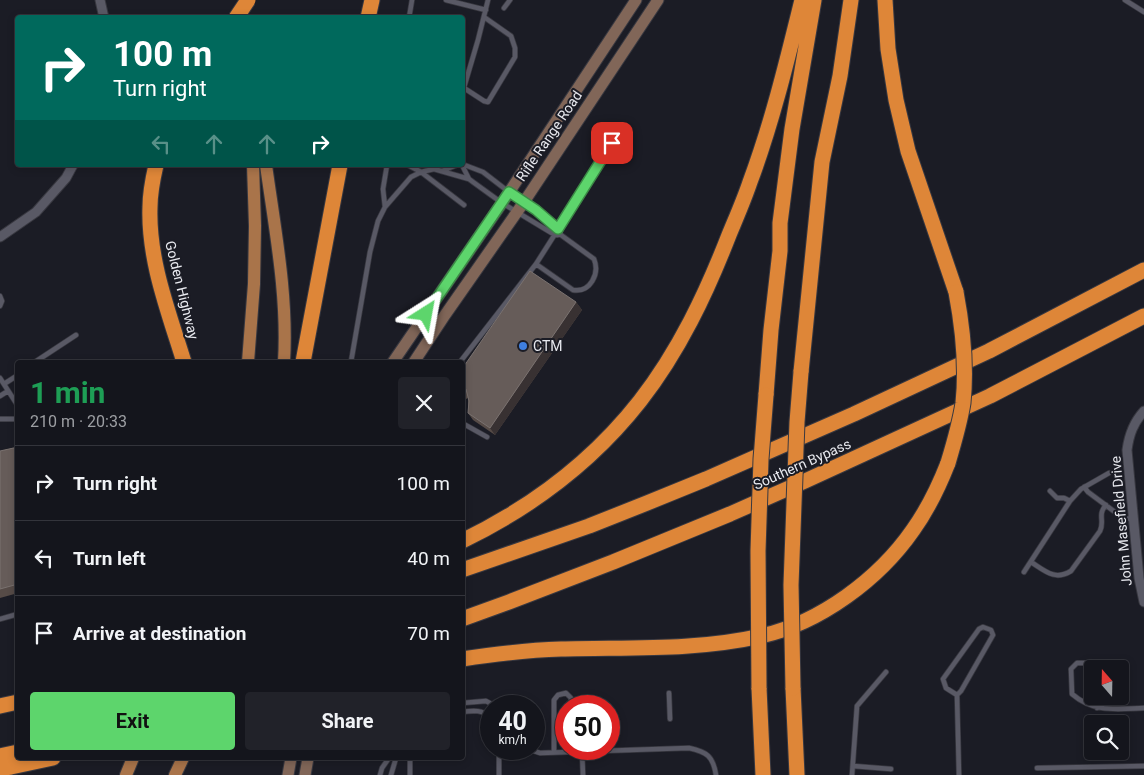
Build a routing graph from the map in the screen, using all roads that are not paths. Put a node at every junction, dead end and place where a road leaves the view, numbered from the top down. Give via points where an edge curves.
1 (100, 0) edge
2 (244, 0) edge
3 (248, 0) edge
4 (372, 0) edge
5 (412, 0) edge
6 (446, 0) edge
7 (488, 0) edge
8 (510, 0) edge
9 (636, 0) edge
10 (658, 0) edge
11 (802, 0) edge
12 (814, 0) edge
13 (851, 0) edge
14 (885, 0) edge
15 (1125, 0) edge
16 (504, 8) dead end
17 (486, 10) junction
18 (1144, 12) edge
19 (103, 15) edge
20 (238, 15) edge
21 (245, 15) edge
22 (369, 15) edge
23 (409, 15) edge
24 (484, 16) junction
25 (465, 84) edge
26 (465, 89) edge
27 (612, 143) dead end
28 (465, 166) edge
29 (72, 167) edge
30 (156, 167) edge
31 (253, 167) edge
32 (266, 167) edge
33 (340, 167) edge
34 (387, 167) edge
35 (412, 167) edge
36 (452, 167) edge
37 (463, 167) edge
38 (442, 171) junction
39 (421, 172) junction
40 (469, 178) junction
41 (509, 192) junction
42 (524, 202) junction
43 (502, 203) junction
44 (464, 205) dead end
45 (385, 207) junction
46 (516, 212) junction
47 (558, 229) junction
48 (555, 235) junction
49 (561, 235) junction
50 (0, 237) edge
51 (536, 264) junction
52 (1144, 270) edge
53 (0, 296) edge
54 (0, 306) edge
55 (1144, 316) edge
56 (76, 335) dead end
57 (38, 360) edge
58 (183, 360) edge
59 (248, 360) edge
60 (284, 360) edge
61 (303, 360) edge
62 (351, 360) edge
63 (394, 360) edge
64 (415, 360) edge
65 (462, 360) edge
66 (15, 377) edge
67 (0, 378) edge
68 (4, 384) junction
69 (8, 391) junction
70 (0, 396) edge
71 (15, 402) edge
72 (1144, 411) edge
73 (0, 419) edge
74 (15, 419) edge
75 (465, 425) edge
76 (487, 437) edge
77 (1109, 473) dead end
78 (1084, 487) junction
79 (1050, 491) dead end
80 (1070, 501) junction
81 (1106, 505) junction
82 (1134, 519) junction
83 (465, 540) edge
84 (1031, 562) junction
85 (465, 569) edge
86 (1024, 572) dead end
87 (1144, 602) edge
88 (15, 615) edge
89 (465, 618) edge
90 (0, 619) edge
91 (465, 659) edge
92 (1084, 664) edge
93 (886, 672) dead end
94 (669, 694) dead end
95 (957, 695) junction
96 (555, 699) edge
97 (480, 702) edge
98 (15, 703) edge
99 (465, 703) edge
100 (1084, 703) edge
101 (1088, 705) edge
102 (0, 706) edge
103 (1096, 708) joint
104 (1144, 708) edge
105 (480, 711) edge
106 (465, 712) edge
107 (670, 719) dead end
108 (620, 751) edge
109 (554, 752) joint
110 (15, 753) edge
111 (545, 753) edge
112 (0, 756) edge
113 (43, 760) edge
114 (132, 760) edge
115 (290, 760) edge
116 (308, 760) edge
117 (387, 760) edge
118 (395, 760) edge
119 (410, 760) edge
120 (499, 760) edge
121 (582, 760) edge
122 (853, 766) junction
123 (1144, 766) edge
124 (1037, 768) dead end
125 (0, 769) edge
126 (892, 769) dead end
127 (126, 775) edge
128 (288, 775) edge
129 (305, 775) edge
130 (380, 775) edge
131 (391, 775) edge
132 (410, 775) edge
133 (499, 775) edge
134 (583, 775) edge
135 (716, 775) edge
136 (763, 775) edge
137 (797, 775) edge
138 (852, 775) edge
139 (959, 775) edge

1 - 19 street
2 - 21 main road
3 - 20 highway, bridge
4 - 22 highway
5 - 23 lane
6 - 17 lane
7 - 17 lane
8 - 16 lane
9 - 41 main road, Rifle Range Road
10 - 42 main road, Rifle Range Road
11 - 83 highway via 780,88 750,182 690,323 658,376 608,437 559,482 493,526
12 - 136 highway, bridge via 780,223 766,395 758,551
13 - 137 highway, bridge via 840,76 822,162 797,422 791,584
14 - 91 highway, bridge via 896,100 908,151 956,292 965,351 963,404 948,463 913,530 879,570 852,592 831,606 778,631 704,645 557,649
15 - 18 lane
17 - 24 lane
24 - 25 lane
24 - 26 lane via 511,36 515,57 488,102
27 - 47 lane
28 - 41 lane via 483,172
29 - 50 street via 36,212
30 - 58 highway, Golden Highway via 150,207 153,247
31 - 59 main road via 254,284
32 - 60 main road via 282,286
33 - 61 highway
34 - 45 lane via 382,189
35 - 39 lane
36 - 38 lane
37 - 40 lane
38 - 39 lane
38 - 40 lane
39 - 44 lane
39 - 45 lane via 411,177
40 - 43 lane
41 - 42 lane
41 - 43 main road, Rifle Range Road
42 - 46 main road, Rifle Range Road
42 - 47 lane
43 - 46 lane
43 - 63 main road, Rifle Range Road
45 - 62 lane via 378,220 370,252
46 - 48 lane
46 - 64 main road, Rifle Range Road
47 - 48 lane
47 - 49 lane
48 - 49 lane
48 - 51 lane
49 - 51 lane via 594,259 596,274 587,287 573,290
51 - 65 lane
52 - 85 highway, Southern Bypass via 989,351 854,414 631,510
53 - 54 lane
55 - 89 highway, Southern Bypass via 990,396 805,481 613,562
56 - 57 lane
66 - 68 lane
67 - 68 lane
68 - 69 lane
69 - 70 lane
69 - 71 lane
72 - 82 street, John Masefield Drive via 1128,441
73 - 74 lane
75 - 76 lane
77 - 78 lane
78 - 80 lane
78 - 81 lane
79 - 80 lane via 1057,498
80 - 84 lane
81 - 82 lane via 1123,518
81 - 84 lane via 1101,514 1102,528 1071,571 1049,574
82 - 87 street, John Masefield Drive
84 - 86 lane
88 - 90 lane
92 - 100 lane via 1077,664 1071,669 1072,694
93 - 122 lane via 857,706
94 - 107 lane
95 - 95 lane via 993,635 991,630 979,629 944,679 946,688
95 - 139 lane
96 - 109 lane
97 - 99 lane
98 - 102 highway
101 - 103 lane
103 - 104 lane
105 - 106 lane
108 - 135 lane via 688,748 702,751 714,763
109 - 111 lane
110 - 112 highway
113 - 125 highway
114 - 127 main road
115 - 128 main road
116 - 129 main road
117 - 130 lane
118 - 131 lane
119 - 132 lane
120 - 133 lane
121 - 134 lane
122 - 126 lane
122 - 138 lane
123 - 124 lane

